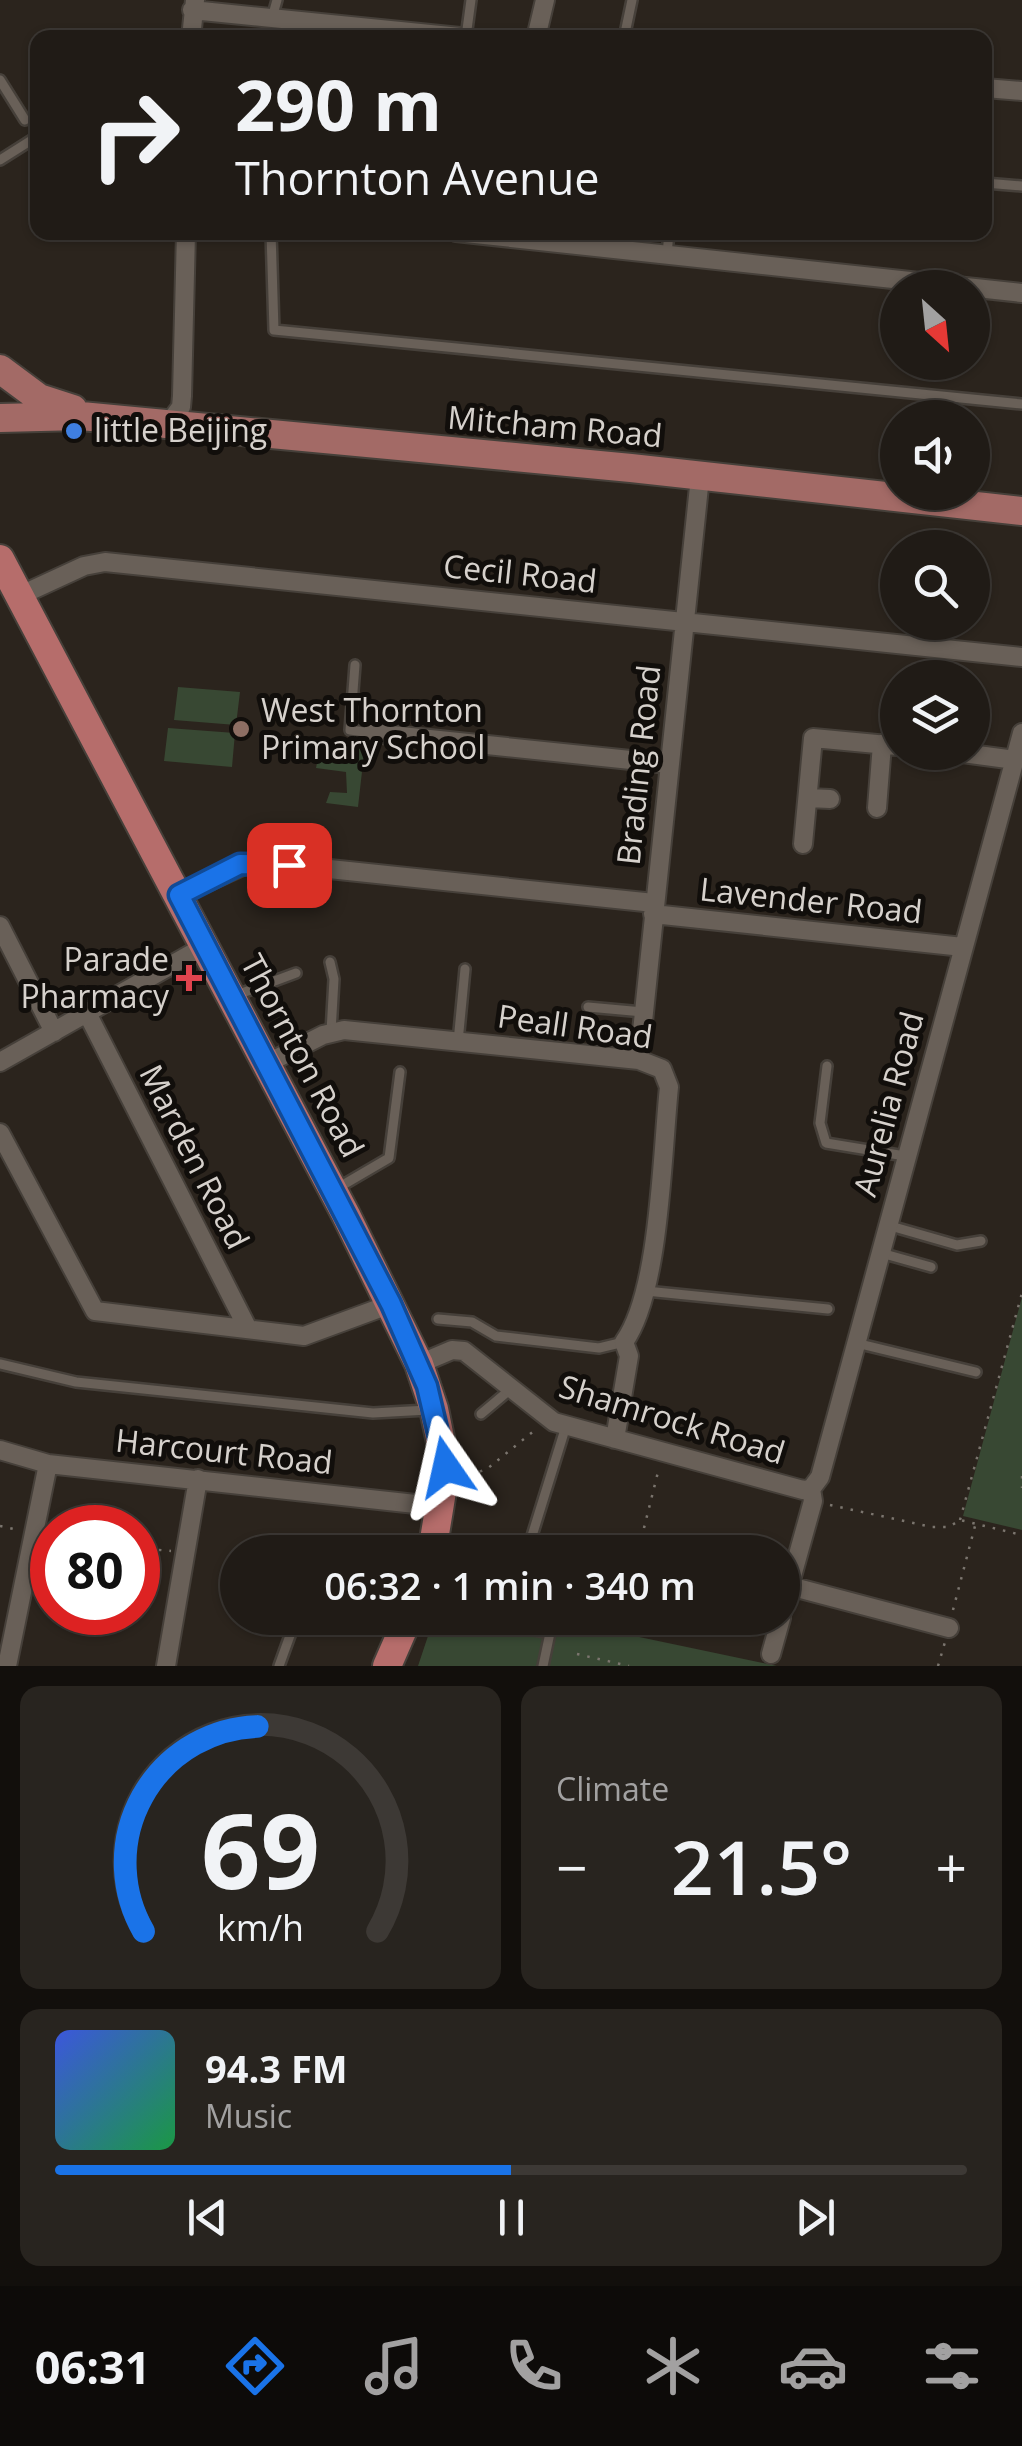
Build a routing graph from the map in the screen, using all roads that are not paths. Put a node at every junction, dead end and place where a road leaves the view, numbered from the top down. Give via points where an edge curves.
1 (471, 0) edge
2 (545, 0) edge
3 (632, 0) edge
4 (194, 5) edge
5 (281, 19) edge
6 (192, 30) edge
7 (395, 30) edge
8 (469, 30) edge
9 (538, 30) edge
10 (626, 30) edge
11 (0, 80) edge
12 (992, 89) edge
13 (1022, 92) edge
14 (26, 120) dead end
15 (30, 141) edge
16 (0, 160) edge
17 (992, 184) edge
18 (1022, 186) edge
19 (186, 240) edge
20 (271, 240) edge
21 (530, 240) edge
22 (669, 240) edge
23 (668, 255) junction
24 (1022, 293) edge
25 (0, 369) edge
26 (1022, 404) edge
27 (81, 416) junction
28 (0, 418) edge
29 (166, 427) junction
30 (700, 477) junction
31 (1022, 511) edge
32 (0, 559) edge
33 (19, 596) junction
34 (685, 622) junction
35 (1022, 657) edge
36 (355, 665) dead end
37 (372, 732) joint
38 (1022, 733) edge
39 (880, 744) edge
40 (990, 757) edge
41 (1015, 760) junction
42 (670, 764) junction
43 (885, 770) edge
44 (808, 798) junction
45 (830, 799) dead end
46 (877, 808) dead end
47 (803, 844) dead end
48 (179, 895) junction
49 (654, 908) junction
50 (0, 926) edge
51 (205, 946) junction
52 (963, 947) junction
53 (330, 962) dead end
54 (465, 968) dead end
55 (296, 973) dead end
56 (232, 997) junction
57 (588, 1007) dead end
58 (643, 1012) junction
59 (87, 1013) junction
60 (54, 1032) junction
61 (331, 1032) junction
62 (458, 1042) junction
63 (639, 1060) junction
64 (0, 1062) edge
65 (266, 1064) junction
66 (827, 1066) dead end
67 (400, 1072) dead end
68 (0, 1133) edge
69 (905, 1156) junction
70 (333, 1190) junction
71 (887, 1225) junction
72 (981, 1241) dead end
73 (880, 1253) junction
74 (931, 1266) dead end
75 (646, 1291) junction
76 (391, 1304) junction
77 (828, 1309) dead end
78 (438, 1320) dead end
79 (248, 1329) junction
80 (624, 1342) junction
81 (856, 1343) junction
82 (0, 1364) edge
83 (418, 1364) junction
84 (976, 1372) dead end
85 (512, 1388) junction
86 (434, 1409) junction
87 (481, 1414) dead end
88 (557, 1423) junction
89 (615, 1439) junction
90 (0, 1450) edge
91 (48, 1464) junction
92 (198, 1479) junction
93 (812, 1495) junction
94 (443, 1506) junction
95 (436, 1535) edge
96 (532, 1535) edge
97 (800, 1537) edge
98 (800, 1589) edge
99 (948, 1628) road end
100 (290, 1635) edge
101 (401, 1635) edge
102 (550, 1635) edge
103 (776, 1635) edge
104 (771, 1654) dead end
105 (7, 1666) edge
106 (166, 1666) edge
107 (279, 1666) edge
108 (387, 1666) edge
109 (543, 1666) edge

1 - 8 lane
2 - 9 street
3 - 10 lane
4 - 5 street
4 - 6 street
5 - 7 street
11 - 14 lane
12 - 13 street
15 - 16 lane
17 - 18 lane
19 - 29 street via 182,396
20 - 26 lane via 274,330
21 - 23 street
22 - 23 lane
23 - 24 street
25 - 27 main road, Mitcham Road via 39,398
27 - 28 main road, Mitcham Road
27 - 29 main road, Mitcham Road
29 - 30 main road, Mitcham Road
30 - 31 main road, Mitcham Road
30 - 34 street, Brading Road
32 - 33 highway, Thornton Road
33 - 34 street, Cecil Road via 105,562
33 - 48 highway, Thornton Road
34 - 35 street, Cecil Road
34 - 42 street, Brading Road
36 - 37 lane via 350,730
37 - 42 street
38 - 41 street, Aurelia Road
39 - 44 street via 813,738
40 - 41 street
41 - 52 street, Aurelia Road
42 - 49 street, Brading Road
43 - 46 street
44 - 45 street
44 - 47 street
48 - 49 street, Lavender Road via 253,862
48 - 51 highway, Thornton Road
49 - 52 street, Lavender Road
49 - 58 street, Brading Road
50 - 60 street
51 - 56 highway, Thornton Road
51 - 59 street
52 - 69 street, Aurelia Road
53 - 61 lane
54 - 62 lane
55 - 56 lane
56 - 65 highway, Thornton Road
57 - 58 lane
58 - 63 street, Brading Road
59 - 60 street
59 - 79 street, Marden Road
60 - 64 street
61 - 62 street, Peall Road
61 - 65 street
62 - 63 street, Peall Road
63 - 75 street, Peall Road via 662,1069 669,1087
65 - 70 highway, Thornton Road
66 - 69 lane via 820,1122 826,1143
67 - 70 lane via 389,1158
68 - 79 street via 96,1311
69 - 71 street, Aurelia Road
70 - 76 highway, Thornton Road
71 - 72 lane via 957,1245
71 - 73 street, Aurelia Road
73 - 74 lane
73 - 81 street, Aurelia Road
75 - 77 lane
75 - 80 street, Peall Road
76 - 79 street via 310,1336
76 - 83 highway, Thornton Road
78 - 80 lane via 472,1322 496,1336 598,1348
80 - 89 street via 630,1356
81 - 84 lane
81 - 93 street, Aurelia Road
82 - 86 lane via 76,1382 373,1414
83 - 85 street, Shamrock Road via 459,1350
83 - 86 highway, Thornton Road
85 - 87 lane
85 - 88 street, Shamrock Road
86 - 94 highway, Thornton Road via 446,1467
88 - 89 street, Shamrock Road
88 - 96 lane
89 - 93 street, Shamrock Road
90 - 91 street, Harcourt Road
91 - 92 street, Harcourt Road
91 - 105 street
92 - 94 street, Harcourt Road
92 - 106 street
93 - 97 street, Aurelia Road
94 - 95 highway, Thornton Road
98 - 99 street
100 - 107 lane
101 - 108 highway
102 - 109 lane
103 - 104 street, Aurelia Road

